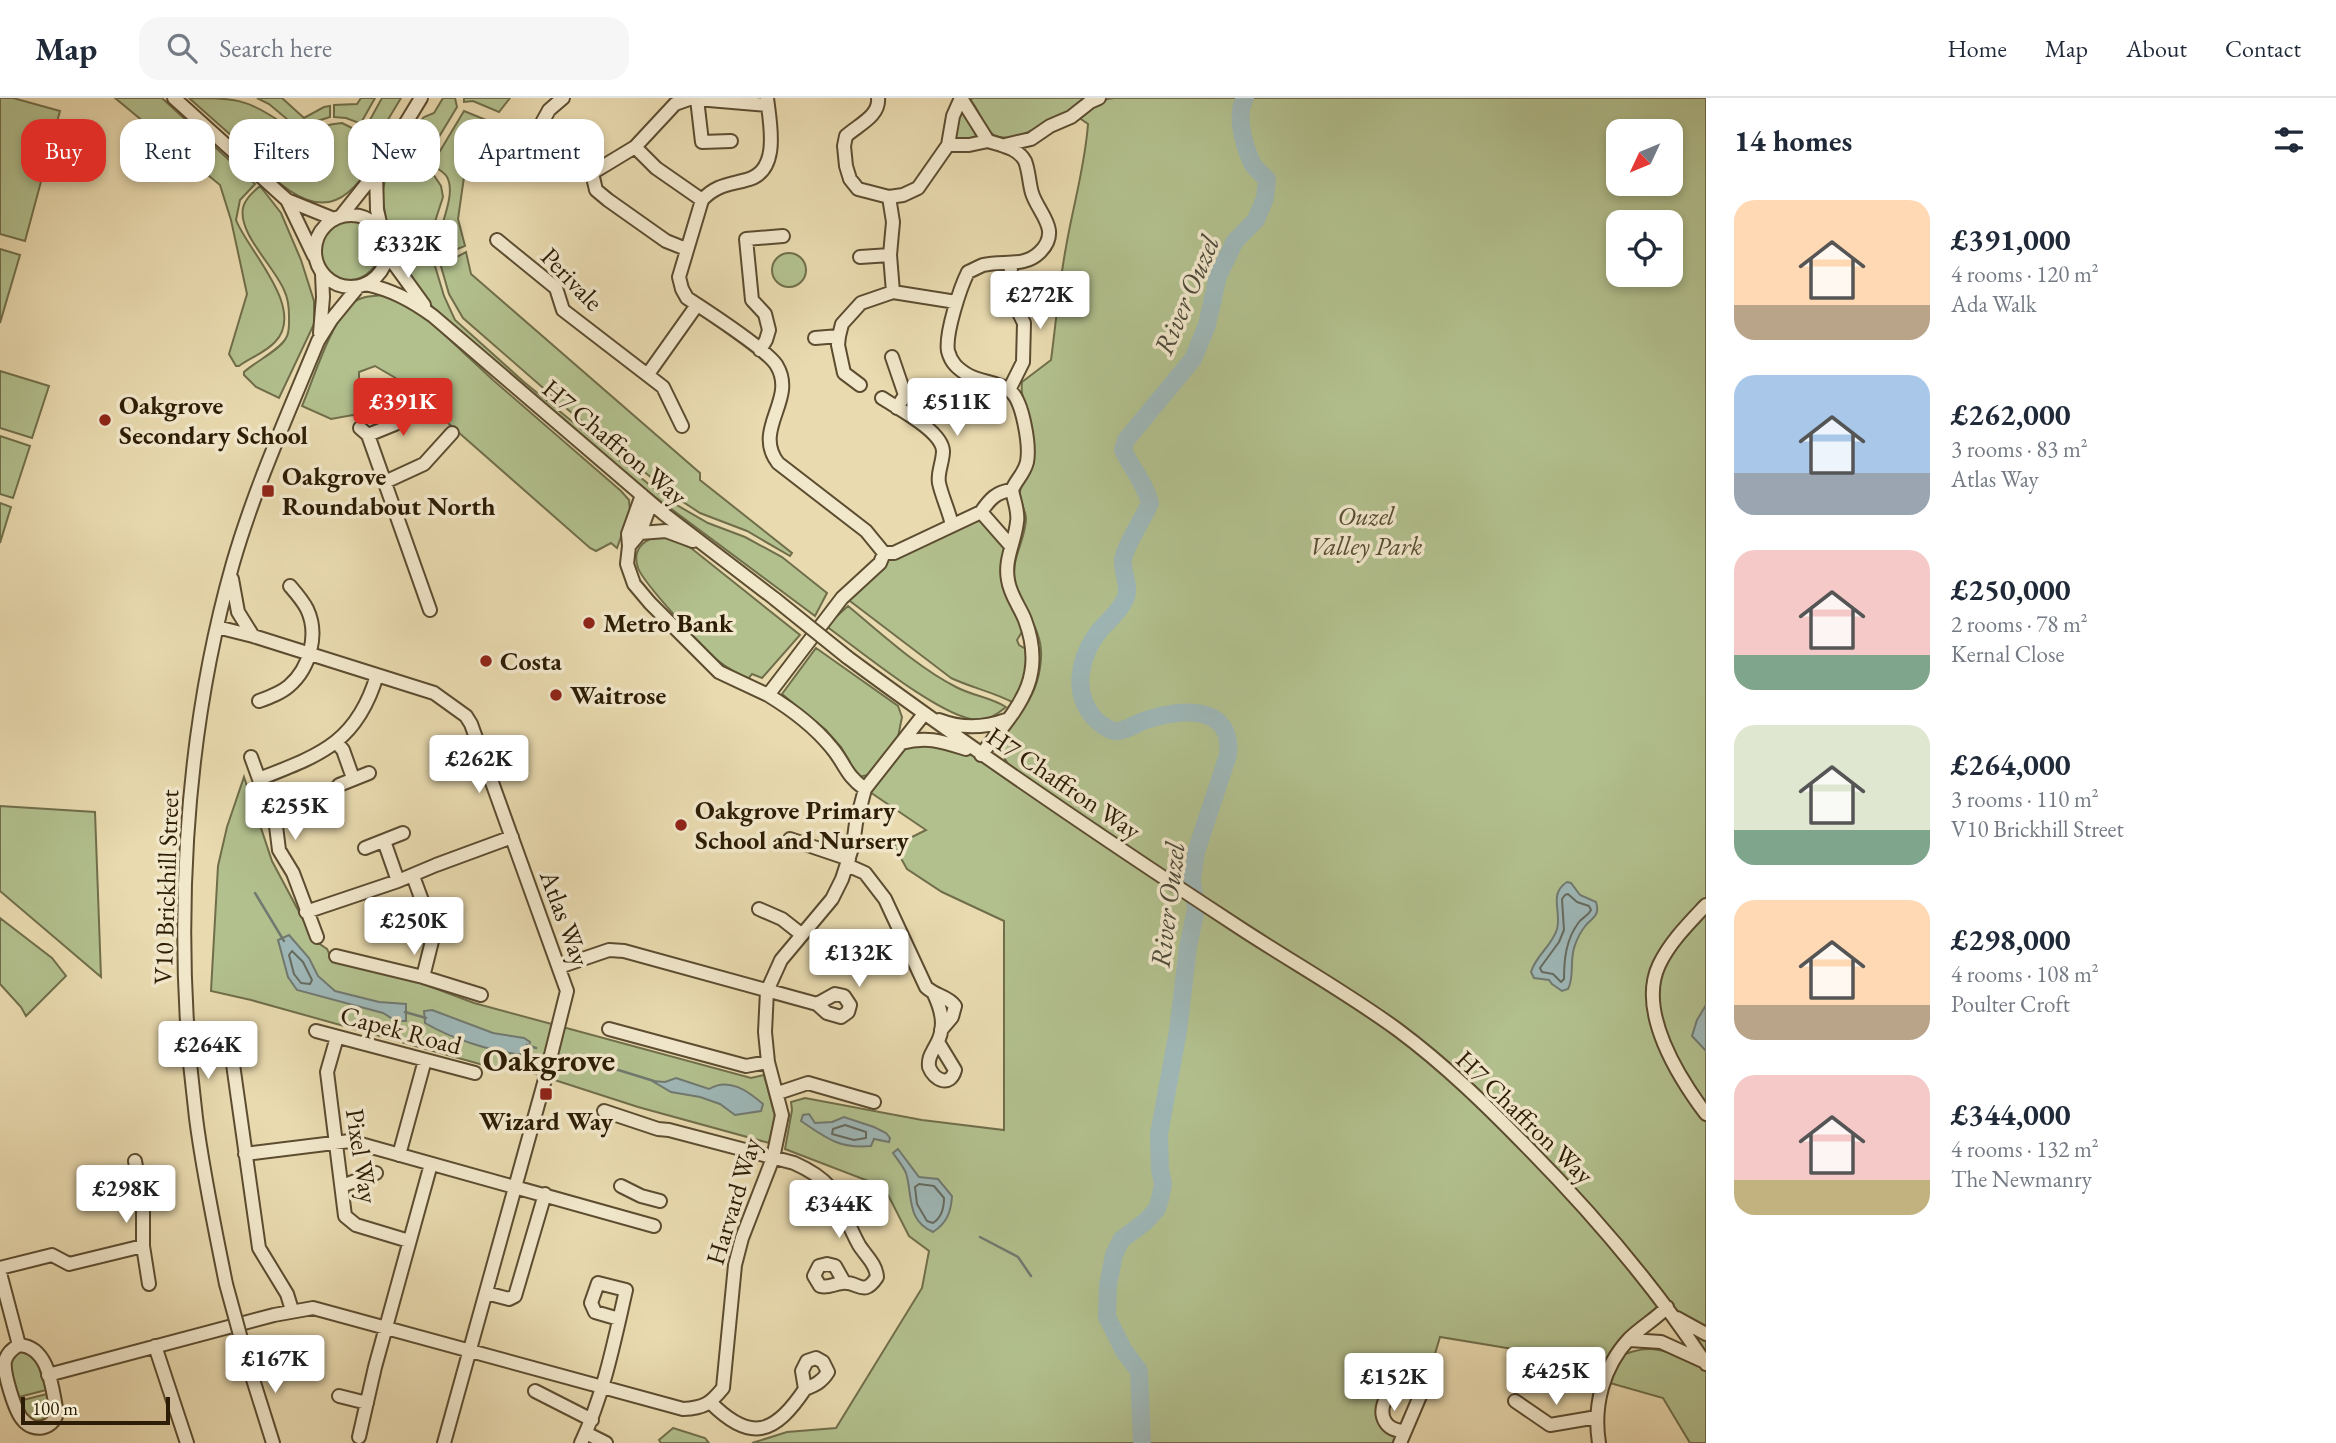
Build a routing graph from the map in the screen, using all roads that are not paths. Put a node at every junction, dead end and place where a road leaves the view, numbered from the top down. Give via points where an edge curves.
1 (174, 98) edge
2 (421, 98) edge
3 (564, 98) edge
4 (878, 98) edge
5 (961, 98) edge
6 (1099, 98) edge
7 (697, 99) edge
8 (768, 102) edge
9 (408, 119) edge
10 (544, 119) edge
11 (1031, 139) junction
12 (731, 141) dead end
13 (988, 141) junction
14 (948, 145) junction
15 (1005, 145) junction
16 (635, 147) junction
17 (1024, 160) junction
18 (604, 166) edge
19 (368, 182) edge
20 (376, 182) edge
21 (594, 182) edge
22 (889, 197) junction
23 (287, 200) junction
24 (702, 200) junction
25 (337, 218) junction
26 (384, 236) junction
27 (783, 236) dead end
28 (497, 240) dead end
29 (686, 249) junction
30 (387, 254) junction
31 (890, 255) junction
32 (314, 256) junction
33 (860, 257) dead end
34 (1011, 264) junction
35 (322, 274) junction
36 (362, 286) junction
37 (893, 292) junction
38 (956, 302) junction
39 (697, 304) junction
40 (433, 316) junction
41 (838, 336) junction
42 (815, 338) dead end
43 (318, 341) junction
44 (760, 350) junction
45 (892, 357) dead end
46 (649, 374) junction
47 (860, 386) dead end
48 (1009, 390) junction
49 (883, 398) dead end
50 (412, 405) dead end
51 (897, 408) junction
52 (684, 429) dead end
53 (452, 433) dead end
54 (385, 482) junction
55 (1012, 490) junction
56 (647, 499) junction
57 (981, 512) junction
58 (953, 525) junction
59 (640, 533) junction
60 (1010, 545) junction
61 (629, 546) junction
62 (706, 546) junction
63 (884, 553) junction
64 (232, 568) junction
65 (290, 586) dead end
66 (430, 610) dead end
67 (217, 627) junction
68 (253, 636) junction
69 (309, 654) junction
70 (377, 675) junction
71 (768, 695) junction
72 (259, 701) dead end
73 (925, 715) junction
74 (1007, 720) junction
75 (337, 742) junction
76 (901, 743) junction
77 (979, 754) junction
78 (251, 757) dead end
79 (369, 772) dead end
80 (352, 778) junction
81 (259, 779) junction
82 (339, 785) dead end
83 (865, 789) junction
84 (403, 834) dead end
85 (512, 837) junction
86 (790, 839) dead end
87 (384, 841) junction
88 (365, 848) dead end
89 (848, 862) junction
90 (413, 876) junction
91 (398, 881) junction
92 (1706, 905) edge
93 (759, 909) dead end
94 (306, 912) junction
95 (801, 934) junction
96 (317, 937) dead end
97 (336, 956) dead end
98 (559, 967) junction
99 (423, 977) junction
100 (767, 990) junction
101 (481, 995) dead end
102 (817, 1004) dead end
103 (609, 1029) dead end
104 (316, 1031) dead end
105 (940, 1036) dead end
106 (337, 1037) junction
107 (231, 1050) dead end
108 (425, 1060) junction
109 (768, 1062) junction
110 (475, 1073) dead end
111 (778, 1093) junction
112 (874, 1102) dead end
113 (604, 1111) dead end
114 (1706, 1114) edge
115 (335, 1141) junction
116 (246, 1154) junction
117 (399, 1155) junction
118 (773, 1158) junction
119 (135, 1161) dead end
120 (431, 1164) junction
121 (376, 1173) dead end
122 (342, 1185) junction
123 (515, 1186) junction
124 (621, 1186) dead end
125 (545, 1194) junction
126 (641, 1196) junction
127 (660, 1201) dead end
128 (634, 1220) junction
129 (654, 1226) dead end
130 (409, 1241) junction
131 (143, 1246) junction
132 (0, 1270) edge
133 (844, 1283) dead end
134 (149, 1284) dead end
135 (486, 1293) junction
136 (292, 1310) junction
137 (1671, 1311) junction
138 (619, 1319) dead end
139 (386, 1328) junction
140 (1706, 1334) edge
141 (1629, 1340) junction
142 (19, 1345) junction
143 (155, 1346) junction
144 (470, 1352) junction
145 (1706, 1363) edge
146 (48, 1375) junction
147 (603, 1387) junction
148 (805, 1389) dead end
149 (536, 1391) dead end
150 (339, 1396) dead end
151 (1515, 1401) dead end
152 (367, 1403) junction
153 (711, 1403) junction
154 (1597, 1417) junction
155 (592, 1420) junction
156 (359, 1437) dead end
157 (1402, 1437) edge
158 (584, 1438) edge
159 (187, 1443) edge
160 (273, 1443) edge
161 (444, 1443) edge
162 (606, 1443) edge
163 (1599, 1443) edge

1 - 23 street
2 - 9 street
3 - 10 street
4 - 22 street via 873,115 846,136 845,166 858,189
5 - 13 street
5 - 14 street
6 - 11 street
7 - 8 street
7 - 12 street via 702,142
7 - 16 street via 675,104
8 - 24 street via 770,155 766,167 749,180 722,184
11 - 15 street
11 - 17 street
13 - 14 street
13 - 15 street
14 - 22 street via 919,188
15 - 17 street
16 - 18 street
16 - 24 street
17 - 34 street via 1032,196 1049,228 1048,241 1028,261
19 - 25 street
20 - 26 street
21 - 29 street via 608,200 656,235
22 - 31 street via 894,222
23 - 25 street
23 - 32 street
24 - 29 street
25 - 26 street via 351,215 370,221
25 - 32 street via 318,234
26 - 30 street
27 - 44 street via 746,239 752,300 765,314 769,330
28 - 46 street, Perivale via 556,288 563,310
29 - 39 street via 679,277 687,298
30 - 36 street via 380,272
30 - 40 street, H7 Chaffron Way
31 - 33 street
31 - 37 street
32 - 35 street
34 - 38 street via 984,265 968,272
34 - 48 street via 1010,295 1024,323 1023,362
35 - 36 street via 338,285
35 - 43 street, V10 Brickhill Street
36 - 40 street, H7 Chaffron Way via 405,296
36 - 43 street, V10 Brickhill Street
37 - 38 street
37 - 41 street via 862,303 842,324
38 - 48 street via 948,349 954,365 971,377
39 - 44 street
39 - 46 street
40 - 56 street, H7 Chaffron Way
41 - 42 street
41 - 47 street via 844,373
43 - 64 street, V10 Brickhill Street via 261,479
44 - 63 street via 774,359 783,380 769,434 772,454 866,531
45 - 51 street via 905,395
46 - 52 street, Perivale via 663,387
48 - 55 street via 1023,412 1027,460
49 - 51 street
50 - 54 street via 395,424 364,432
51 - 58 street via 941,442 938,481
53 - 54 street via 424,464
54 - 66 street
55 - 57 street via 993,496
55 - 60 street via 1018,519
56 - 59 street
56 - 61 street via 628,534
56 - 62 street, H7 Chaffron Way
57 - 58 street
57 - 60 street
58 - 63 street via 894,553
59 - 61 street
59 - 62 street via 666,531
60 - 74 street via 1008,581 1025,620 1032,659 1027,690
61 - 71 street via 627,564 634,584 650,603 719,671
62 - 73 street, H7 Chaffron Way, bridge
63 - 71 street
64 - 67 street, V10 Brickhill Street
64 - 68 street via 238,612
65 - 69 street via 312,621
67 - 68 street, Atlas Way
67 - 160 street, V10 Brickhill Street, bridge via 192,767 184,970 203,1164 226,1284
68 - 69 street, Atlas Way
69 - 70 street, Atlas Way
69 - 72 street via 289,686
70 - 75 street via 362,714
70 - 85 street, Atlas Way via 434,693 466,716
71 - 83 street via 812,727
73 - 74 street via 968,727
73 - 76 street
73 - 77 street, H7 Chaffron Way
74 - 77 street
75 - 80 street
75 - 81 street via 309,760
76 - 77 street via 937,739
76 - 83 street
77 - 137 street, H7 Chaffron Way via 1397,1030 1475,1094 1559,1179
78 - 81 street
79 - 80 street
80 - 82 street
81 - 94 street via 279,850 293,873
83 - 89 street, Harvard Way
84 - 87 street
85 - 90 street
85 - 98 street, Atlas Way
86 - 89 street
87 - 88 street
87 - 91 street
89 - 95 street, Harvard Way via 832,899
89 - 105 street via 865,873 885,899 913,962 934,994 943,1018
90 - 91 street
90 - 99 street via 431,925
91 - 94 street
92 - 114 street via 1670,946 1658,968 1653,999 1667,1052
93 - 95 street
94 - 96 street
95 - 100 street, Harvard Way via 781,960
97 - 99 street
98 - 100 street via 609,950 624,951
98 - 123 street, Atlas Way via 567,991
99 - 101 street
100 - 102 street
100 - 109 street, Harvard Way
103 - 109 street via 747,1066
104 - 106 street, Capek Road
106 - 108 street, Capek Road
106 - 115 street, Pixel Way via 327,1072
107 - 116 street
108 - 110 street, Capek Road
108 - 117 street
109 - 111 street, Harvard Way
111 - 112 street via 808,1083
111 - 118 street, Harvard Way via 782,1115
113 - 118 street
115 - 116 street
115 - 117 street
115 - 122 street, Pixel Way
116 - 136 street via 258,1248
117 - 120 street
118 - 133 street via 794,1163 830,1184 859,1245 877,1269 872,1286 863,1289
118 - 153 street, Harvard Way via 735,1265 723,1388
119 - 131 street via 143,1205
120 - 123 street
120 - 130 street
121 - 122 street
122 - 130 street, Pixel Way via 345,1216 356,1225
123 - 125 street
123 - 135 street, Atlas Way
124 - 126 street
125 - 128 street
125 - 135 street via 515,1296 509,1300
126 - 127 street
126 - 128 street
128 - 129 street
130 - 139 street
131 - 132 street via 69,1264 52,1255
131 - 134 street
132 - 142 street
135 - 144 street, Atlas Way
136 - 139 street via 313,1308
136 - 143 street
137 - 140 street
137 - 141 street
137 - 145 street, H7 Chaffron Way
138 - 147 street
139 - 144 street
139 - 152 street
141 - 145 street via 1661,1342
141 - 154 street via 1603,1381
142 - 146 street via 40,1354
142 - 146 street via 8,1354 5,1371 19,1417 43,1434 57,1413
143 - 146 street
143 - 159 street
144 - 147 street
144 - 161 street, Atlas Way
147 - 153 street via 683,1409
147 - 155 street
148 - 153 street via 778,1423 761,1430 742,1430
149 - 155 street
150 - 152 street
151 - 154 street via 1550,1425
152 - 156 street
154 - 163 street
155 - 158 street
157 - 157 street via 1386,1423 1382,1411 1390,1393 1401,1389 1420,1396
158 - 162 street

